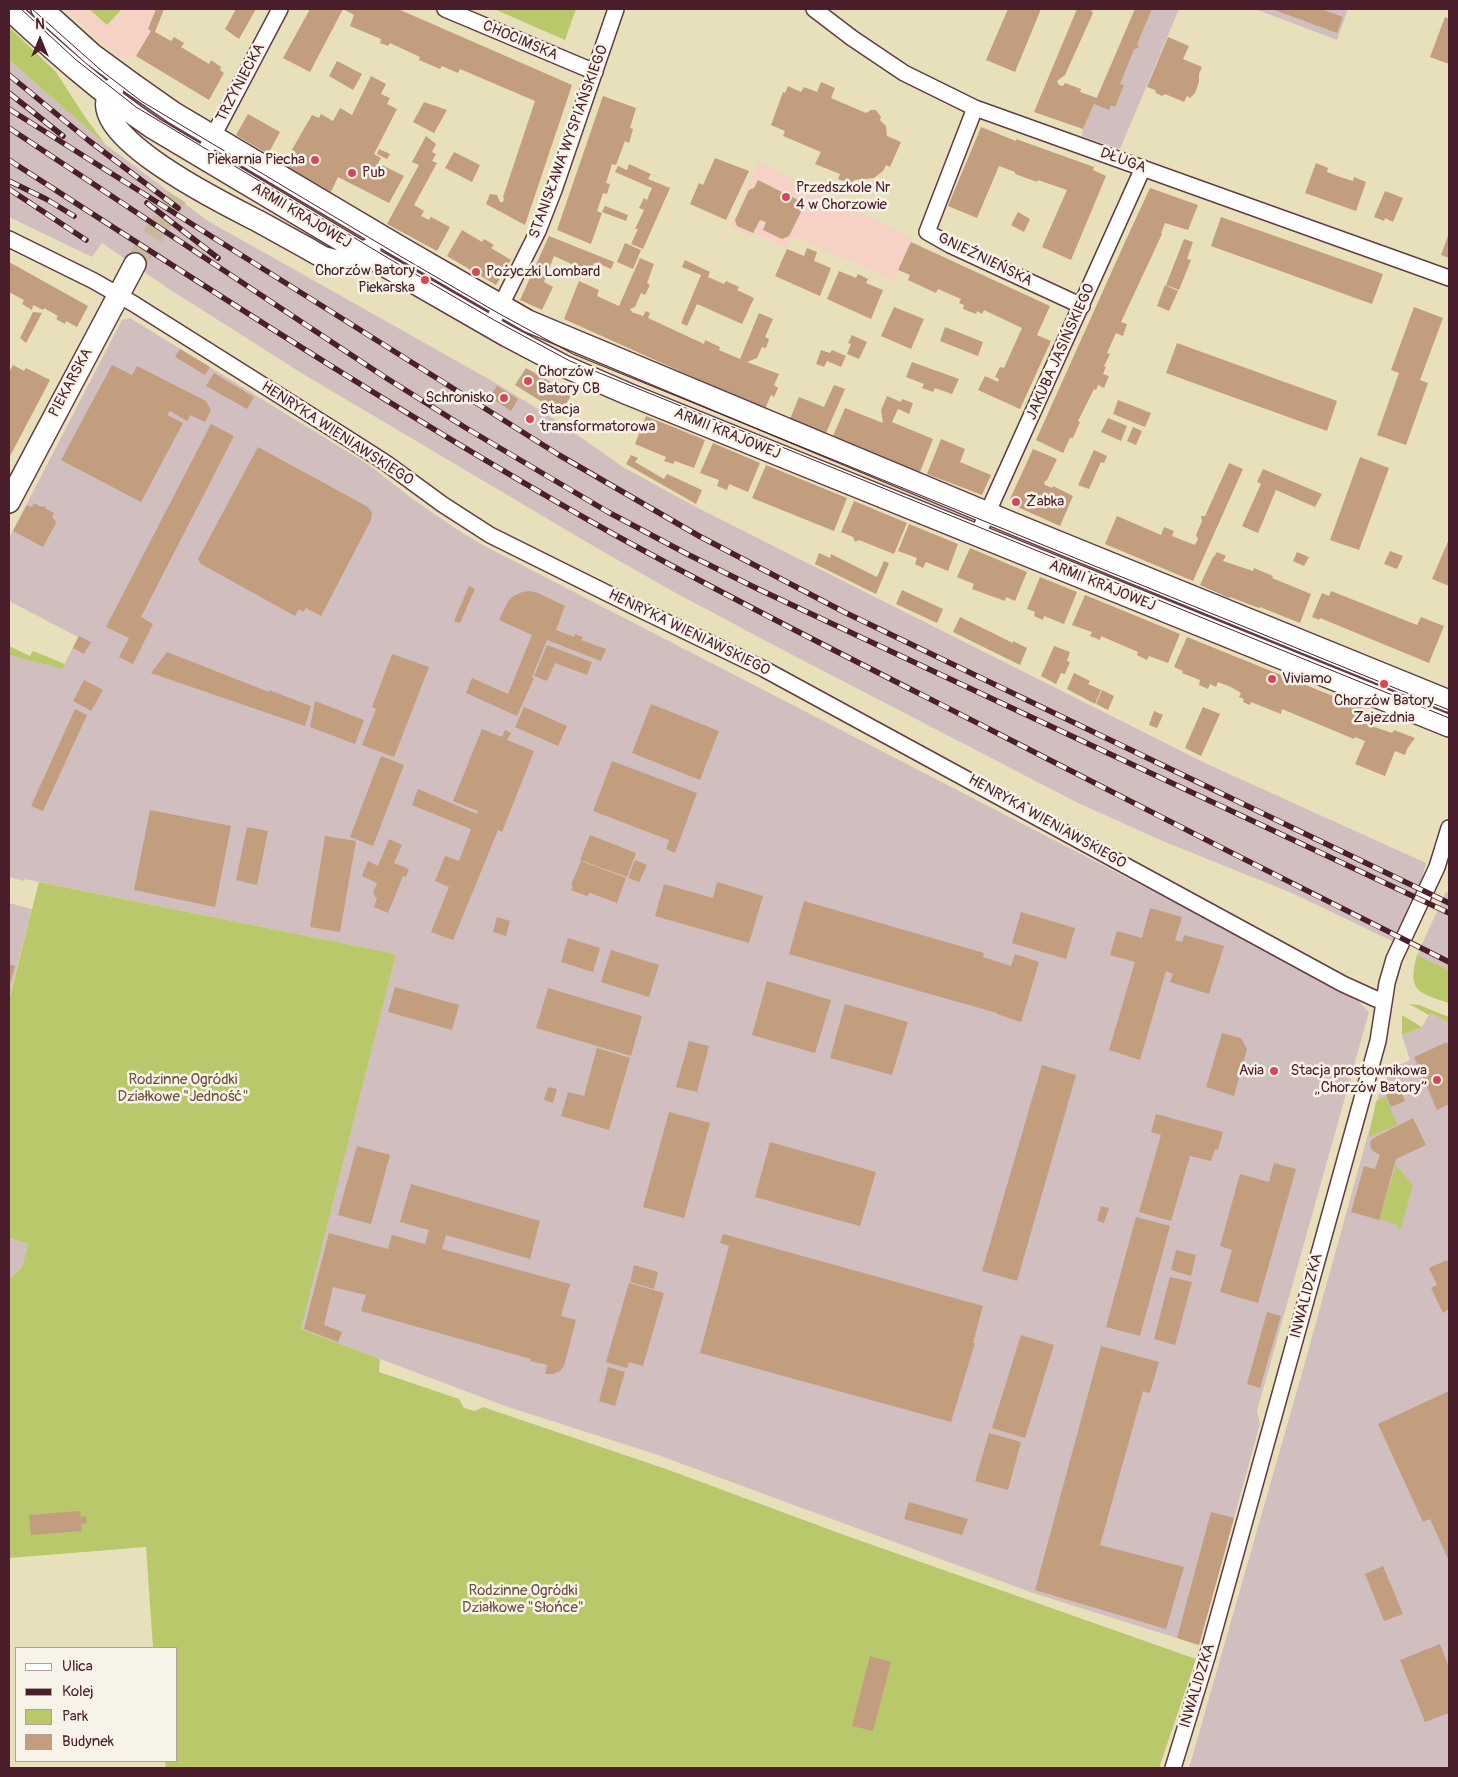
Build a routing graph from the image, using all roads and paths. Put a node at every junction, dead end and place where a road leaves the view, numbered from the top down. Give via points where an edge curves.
1 (9, 9) edge
2 (42, 9) edge
3 (280, 9) edge
4 (445, 9) edge
5 (616, 9) edge
6 (814, 9) edge
7 (595, 72) junction
8 (129, 82) junction
9 (109, 97) junction
10 (975, 108) junction
11 (213, 136) junction
12 (202, 157) junction
13 (1143, 168) junction
14 (378, 234) junction
15 (9, 239) edge
16 (366, 256) junction
17 (135, 264) tunnel mouth
18 (1449, 278) edge
19 (118, 295) junction
20 (501, 306) junction
21 (1082, 306) junction
22 (490, 327) junction
23 (9, 502) edge
24 (988, 514) junction
25 (978, 536) junction
26 (1449, 701) edge
27 (1449, 726) edge
28 (1449, 828) edge
29 (1384, 1001) junction
30 (1173, 1768) edge

1 - 9 street, ARMII KRAJOWEJ via 58,56
2 - 8 street, ARMII KRAJOWEJ
3 - 11 street, TRZYNIECKA
4 - 7 street, CHOCIMSKA
5 - 7 street, STANISŁAWA WYSPIAŃSKIEGO
6 - 10 street, DŁUGA via 904,73
7 - 20 street, STANISŁAWA WYSPIAŃSKIEGO via 538,231
8 - 9 street via 116,87
8 - 11 street, ARMII KRAJOWEJ
9 - 12 street, ARMII KRAJOWEJ
9 - 16 street via 108,112 115,126 181,189 326,258 355,261
10 - 13 street, DŁUGA
10 - 21 street, GNIEŹNIEŃSKA via 927,232
11 - 12 street, TRZYNIECKA
11 - 14 street, ARMII KRAJOWEJ
12 - 16 street, ARMII KRAJOWEJ
13 - 18 street, DŁUGA
13 - 21 street, JAKUBA JASIŃSKIEGO
14 - 16 street
14 - 20 street, ARMII KRAJOWEJ
15 - 19 street, HENRYKA WIENIAWSKIEGO
16 - 22 street, ARMII KRAJOWEJ
17 - 19 street, PIEKARSKA
19 - 23 street, PIEKARSKA
19 - 29 street, HENRYKA WIENIAWSKIEGO via 386,463 490,535 764,669 1343,984
20 - 22 street, STANISŁAWA WYSPIAŃSKIEGO
20 - 24 street, ARMII KRAJOWEJ via 528,321
21 - 24 street, JAKUBA JASIŃSKIEGO
22 - 25 street, ARMII KRAJOWEJ via 599,382
24 - 25 street, JAKUBA JASIŃSKIEGO
24 - 26 street, ARMII KRAJOWEJ
25 - 27 street, ARMII KRAJOWEJ
28 - 29 street, INWALIDZKA via 1436,867 1394,959
29 - 30 street, INWALIDZKA via 1378,1041 1207,1657

